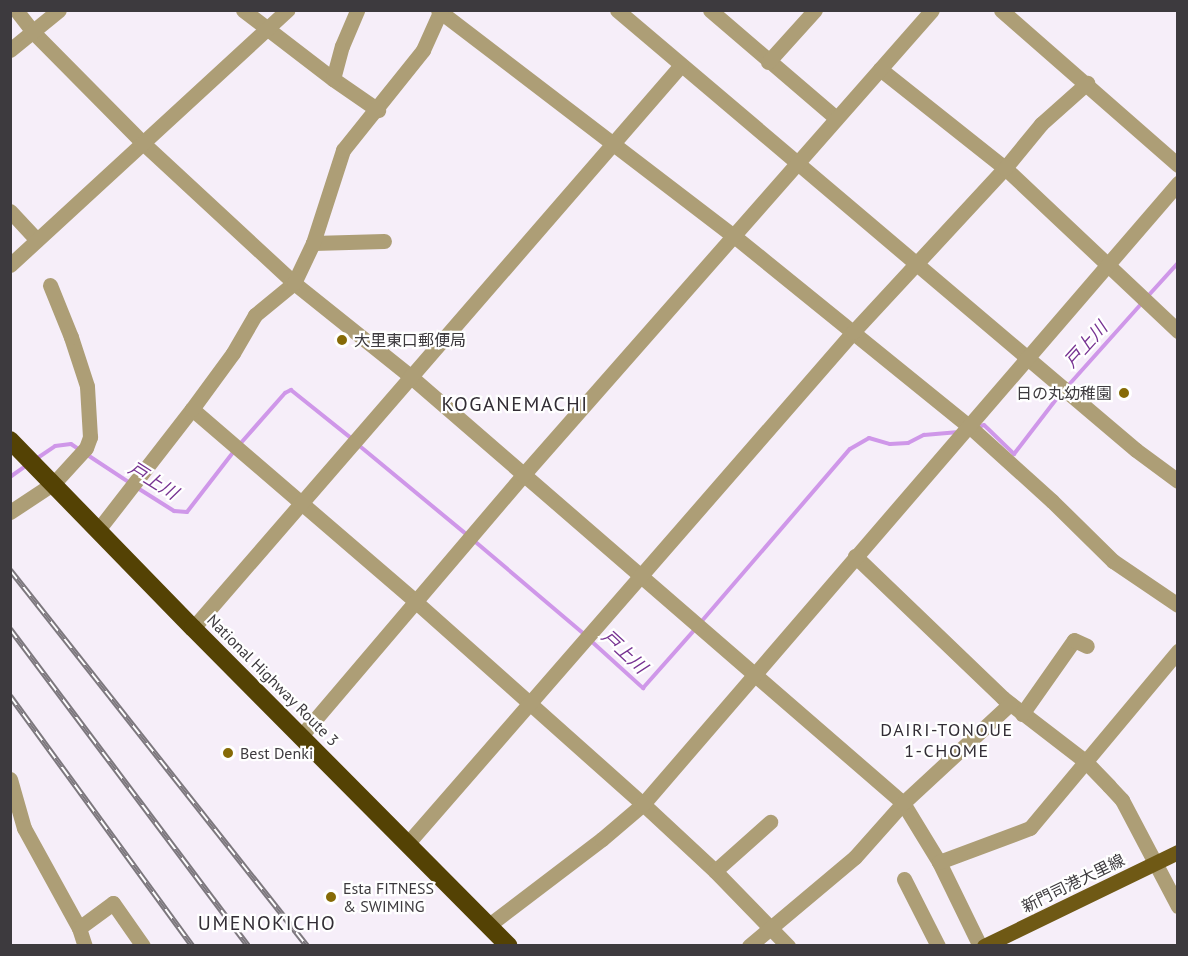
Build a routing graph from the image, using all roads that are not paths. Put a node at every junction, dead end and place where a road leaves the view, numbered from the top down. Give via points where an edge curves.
1 (16, 10) edge
2 (59, 10) edge
3 (243, 10) edge
4 (287, 10) edge
5 (357, 10) edge
6 (618, 10) edge
7 (710, 10) edge
8 (815, 10) edge
9 (932, 10) edge
10 (1001, 10) edge
11 (440, 11) edge
12 (268, 30) junction
13 (33, 32) junction
14 (10, 50) edge
15 (768, 62) junction
16 (681, 65) junction
17 (880, 69) junction
18 (333, 79) junction
19 (1087, 83) junction
20 (378, 110) junction
21 (836, 118) junction
22 (612, 143) junction
23 (144, 144) junction
24 (798, 165) junction
25 (1178, 165) edge
26 (1005, 168) junction
27 (1178, 183) edge
28 (10, 211) edge
29 (734, 236) junction
30 (36, 239) junction
31 (384, 241) dead end
32 (313, 243) junction
33 (914, 264) junction
34 (10, 265) edge
35 (1106, 266) junction
36 (294, 283) junction
37 (50, 285) dead end
38 (1178, 331) edge
39 (853, 332) junction
40 (1026, 357) junction
41 (410, 376) junction
42 (192, 409) junction
43 (969, 426) junction
44 (10, 440) edge
45 (523, 475) junction
46 (1178, 481) edge
47 (54, 483) junction
48 (300, 502) junction
49 (10, 512) edge
50 (98, 530) junction
51 (855, 556) junction
52 (640, 574) junction
53 (416, 602) junction
54 (1178, 605) edge
55 (193, 628) junction
56 (1087, 646) dead end
57 (1178, 651) edge
58 (754, 676) junction
59 (530, 703) junction
60 (1016, 709) junction
61 (301, 736) junction
62 (1086, 762) junction
63 (10, 779) edge
64 (903, 803) junction
65 (643, 804) junction
66 (770, 822) dead end
67 (407, 844) junction
68 (1178, 852) edge
69 (939, 862) junction
70 (1157, 862) junction
71 (715, 871) junction
72 (904, 879) dead end
73 (1178, 906) edge
74 (489, 926) junction
75 (79, 928) junction
76 (772, 928) junction
77 (85, 945) edge
78 (143, 945) edge
79 (509, 945) edge
80 (749, 945) edge
81 (788, 945) edge
82 (938, 945) edge
83 (982, 945) edge

1 - 13 street
2 - 13 street
3 - 12 street
4 - 12 street
5 - 18 street
6 - 16 street
7 - 15 street
8 - 15 street
9 - 17 street
10 - 19 street
11 - 20 street via 423,50
11 - 22 street
12 - 18 street
12 - 23 street
13 - 14 street
13 - 23 street
15 - 21 street
16 - 22 street
16 - 24 street
17 - 21 street
17 - 26 street
18 - 20 street
19 - 25 street
19 - 26 street via 1041,124
20 - 32 street via 343,150
21 - 24 street
22 - 29 street
22 - 41 street
23 - 30 street
23 - 36 street
24 - 29 street
24 - 33 street
26 - 33 street
26 - 35 street
27 - 35 street
28 - 30 street
29 - 39 street
29 - 45 street
30 - 34 street
31 - 32 street
32 - 36 street
33 - 39 street
33 - 40 street
35 - 38 street
35 - 40 street
36 - 41 street
36 - 42 street via 255,315
37 - 47 street via 87,386 90,437 86,448
39 - 43 street
39 - 52 street
40 - 43 street
40 - 46 street
41 - 45 street
41 - 48 street
42 - 48 street
42 - 50 street
43 - 51 street
43 - 54 street via 1113,561
44 - 47 highway, National Highway Route 3
45 - 52 street
45 - 53 street
47 - 49 street
47 - 50 highway, National Highway Route 3
48 - 53 street
48 - 55 street
50 - 55 highway, National Highway Route 3
51 - 58 street
51 - 60 street
52 - 58 street
52 - 59 street
53 - 59 street
53 - 61 street
55 - 61 highway, National Highway Route 3
56 - 60 street via 1074,640
57 - 62 street
58 - 64 street
58 - 65 street
59 - 65 street
59 - 67 street
60 - 62 street
60 - 64 street
61 - 67 highway, National Highway Route 3
62 - 69 street via 1030,828
62 - 70 street via 1122,800
63 - 75 street via 24,828
64 - 69 street
64 - 76 street via 855,856
65 - 71 street
65 - 74 street
66 - 71 street
67 - 74 highway, National Highway Route 3
68 - 70 main road, 新門司港大里線
69 - 83 street
70 - 73 street
70 - 83 main road, 新門司港大里線
71 - 76 street
72 - 82 street
74 - 79 highway, National Highway Route 3
75 - 77 street
75 - 78 street via 112,903
76 - 80 street
76 - 81 street

